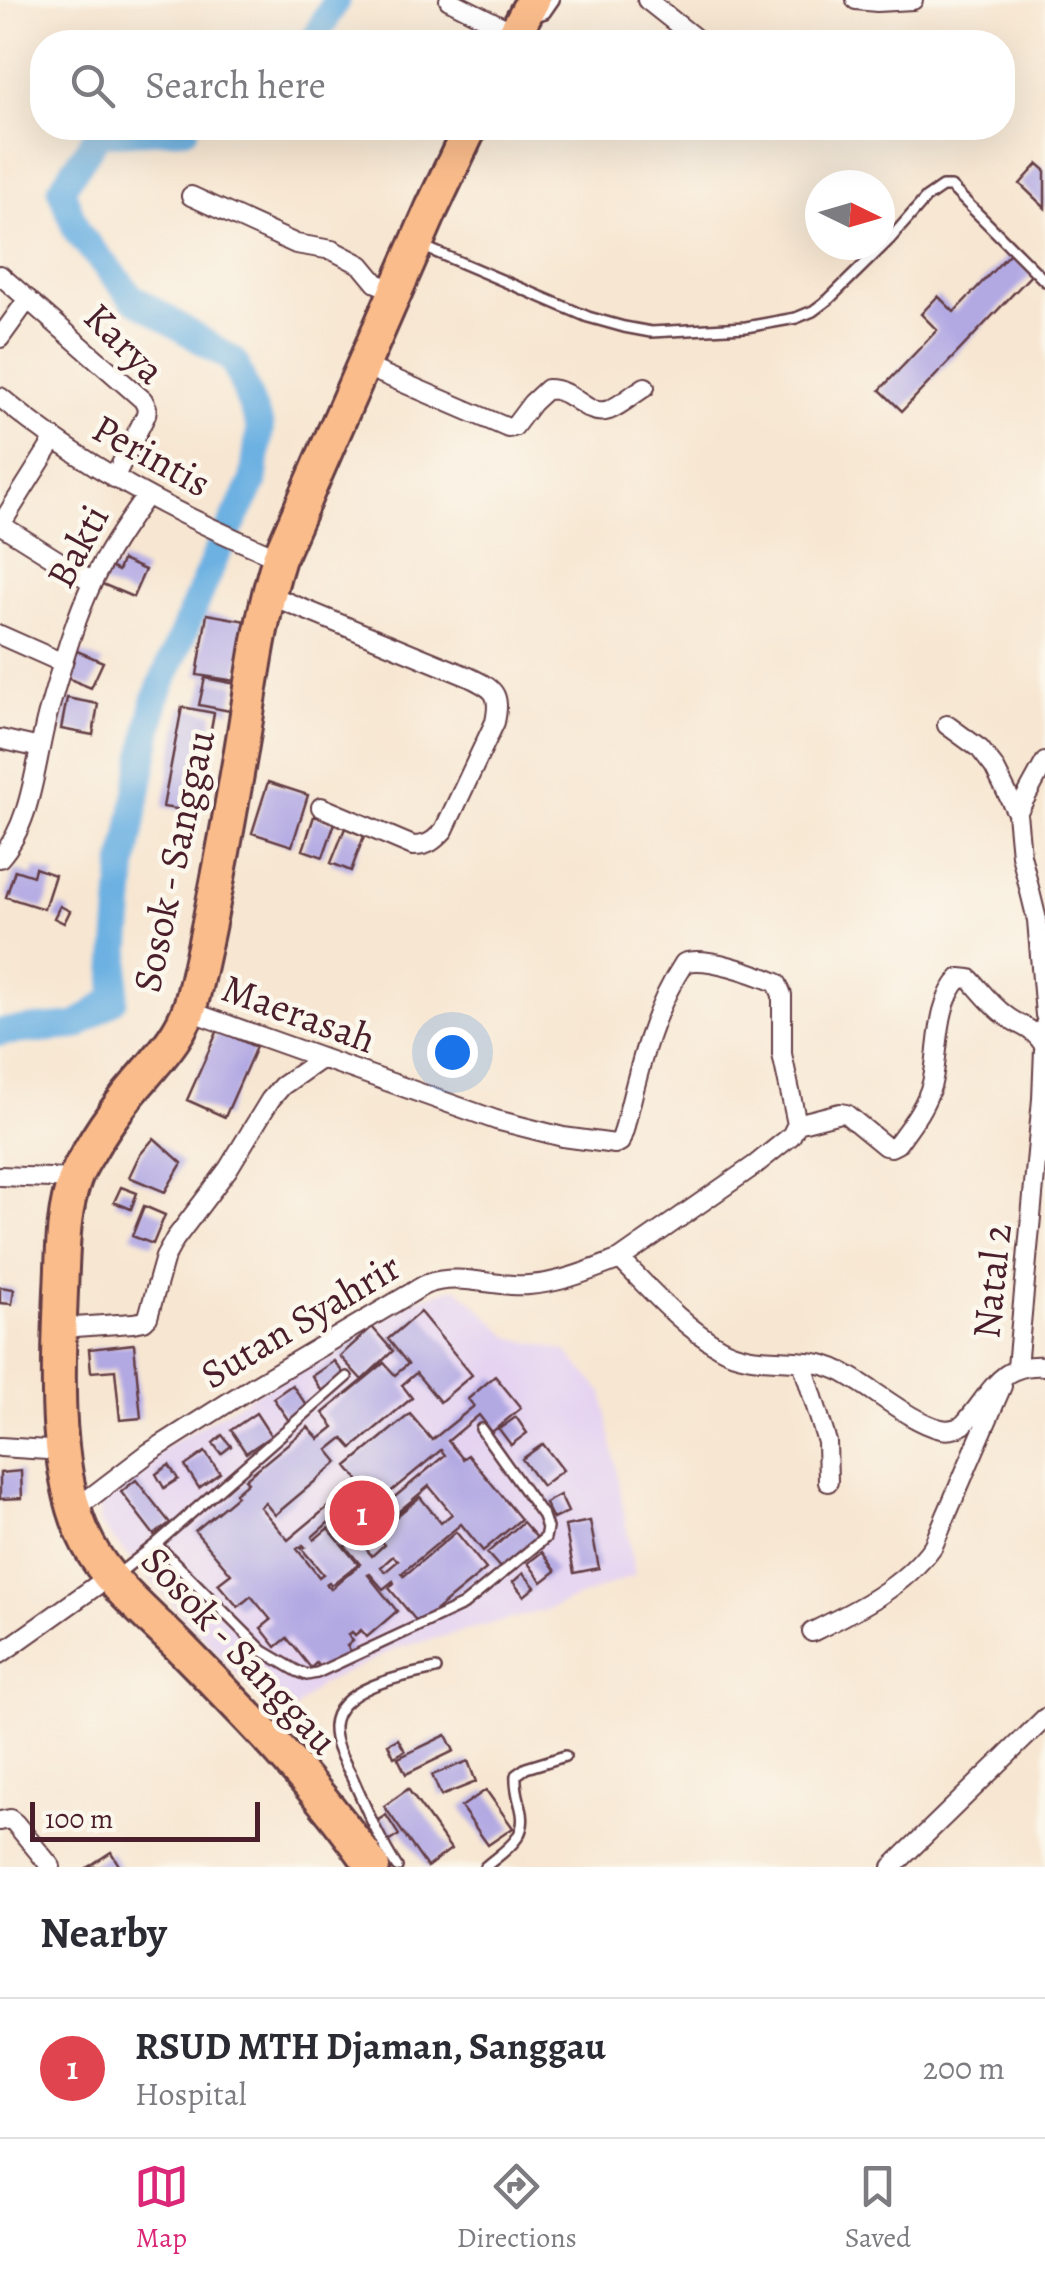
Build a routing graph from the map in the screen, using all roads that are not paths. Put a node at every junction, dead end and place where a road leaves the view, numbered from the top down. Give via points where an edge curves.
1 (449, 0) edge
2 (647, 0) edge
3 (856, 0) edge
4 (913, 0) edge
5 (528, 18) edge
6 (685, 30) edge
7 (464, 140) edge
8 (191, 196) dead end
9 (416, 244) junction
10 (0, 275) edge
11 (1045, 281) edge
12 (396, 291) junction
13 (28, 299) junction
14 (0, 338) edge
15 (364, 366) junction
16 (645, 387) dead end
17 (0, 397) edge
18 (54, 440) junction
19 (114, 478) junction
20 (146, 496) junction
21 (1, 526) edge
22 (278, 558) junction
23 (92, 582) junction
24 (267, 594) junction
25 (0, 636) edge
26 (63, 662) junction
27 (947, 725) dead end
28 (0, 739) edge
29 (40, 748) junction
30 (1045, 762) edge
31 (321, 807) dead end
32 (1016, 813) junction
33 (0, 858) edge
34 (1041, 921) edge
35 (189, 1011) junction
36 (1045, 1015) edge
37 (1045, 1024) edge
38 (1044, 1044) edge
39 (322, 1058) junction
40 (796, 1124) junction
41 (0, 1176) edge
42 (75, 1178) junction
43 (1040, 1181) edge
44 (620, 1259) junction
45 (60, 1328) junction
46 (802, 1362) junction
47 (1045, 1366) edge
48 (1013, 1369) junction
49 (348, 1378) dead end
50 (481, 1428) dead end
51 (0, 1447) edge
52 (63, 1451) junction
53 (828, 1482) dead end
54 (74, 1510) junction
55 (156, 1544) junction
56 (111, 1577) junction
57 (812, 1632) dead end
58 (0, 1654) edge
59 (436, 1669) dead end
60 (1045, 1718) edge
61 (565, 1756) dead end
62 (0, 1821) edge
63 (51, 1867) edge
64 (373, 1867) edge
65 (397, 1867) edge
66 (485, 1867) edge
67 (892, 1867) edge

1 - 5 street
2 - 6 street
3 - 4 street
7 - 9 highway, Sosok - Sanggau
8 - 12 street via 296,244 332,250
9 - 11 lane via 624,327 651,332 746,326 813,311 926,198 951,187
9 - 12 highway, Sosok - Sanggau
10 - 13 street, Karya
12 - 15 highway, Sosok - Sanggau
13 - 14 street
13 - 19 street, Karya via 148,408
15 - 16 street via 508,428 547,390 568,392 597,412
15 - 22 highway, Sosok - Sanggau
17 - 18 street, Perintis
18 - 19 street, Perintis
18 - 21 street
19 - 20 street, Perintis
20 - 22 street, Perintis
20 - 23 street, Bakti
21 - 23 street
22 - 24 highway, Sosok - Sanggau
23 - 26 street, Bakti
24 - 31 street via 496,694 495,722 434,841 413,846
24 - 35 highway, Sosok - Sanggau
25 - 26 street
26 - 29 street, Bakti
27 - 32 street via 980,750
28 - 29 street
29 - 33 street, Bakti via 18,833
30 - 32 street
32 - 34 street
34 - 36 street
35 - 39 street, Maerasah
35 - 42 highway, Sosok - Sanggau
37 - 38 street, Natal 2
38 - 40 street via 966,976 945,1007 925,1102 897,1144 885,1146 846,1114
38 - 43 street, Natal 2
39 - 40 street, Maerasah via 496,1120 615,1144 662,1003 684,963 696,960 777,983
39 - 45 street via 270,1100 175,1238 148,1317
40 - 44 street via 755,1165
41 - 42 street
42 - 45 highway, Sosok - Sanggau via 62,1250
43 - 48 street, Natal 2
44 - 46 street via 717,1346 748,1358
44 - 54 street, Sutan Syahrir via 544,1284 426,1284 150,1452
45 - 52 highway, Sosok - Sanggau
46 - 48 street via 838,1370 943,1430 963,1425
46 - 53 street via 827,1442
47 - 48 street
48 - 57 street, Natal 2 via 919,1566
49 - 55 lane
50 - 55 lane via 542,1516 545,1538 462,1605 317,1673 297,1672 263,1651
51 - 52 street
52 - 54 highway, Sosok - Sanggau
54 - 56 highway, Sosok - Sanggau
55 - 56 lane
56 - 58 street
56 - 64 highway, Sosok - Sanggau via 270,1739
59 - 65 lane via 389,1679 356,1695 334,1720 338,1749
60 - 67 street
61 - 66 lane via 516,1775 524,1828
62 - 63 street via 15,1823

